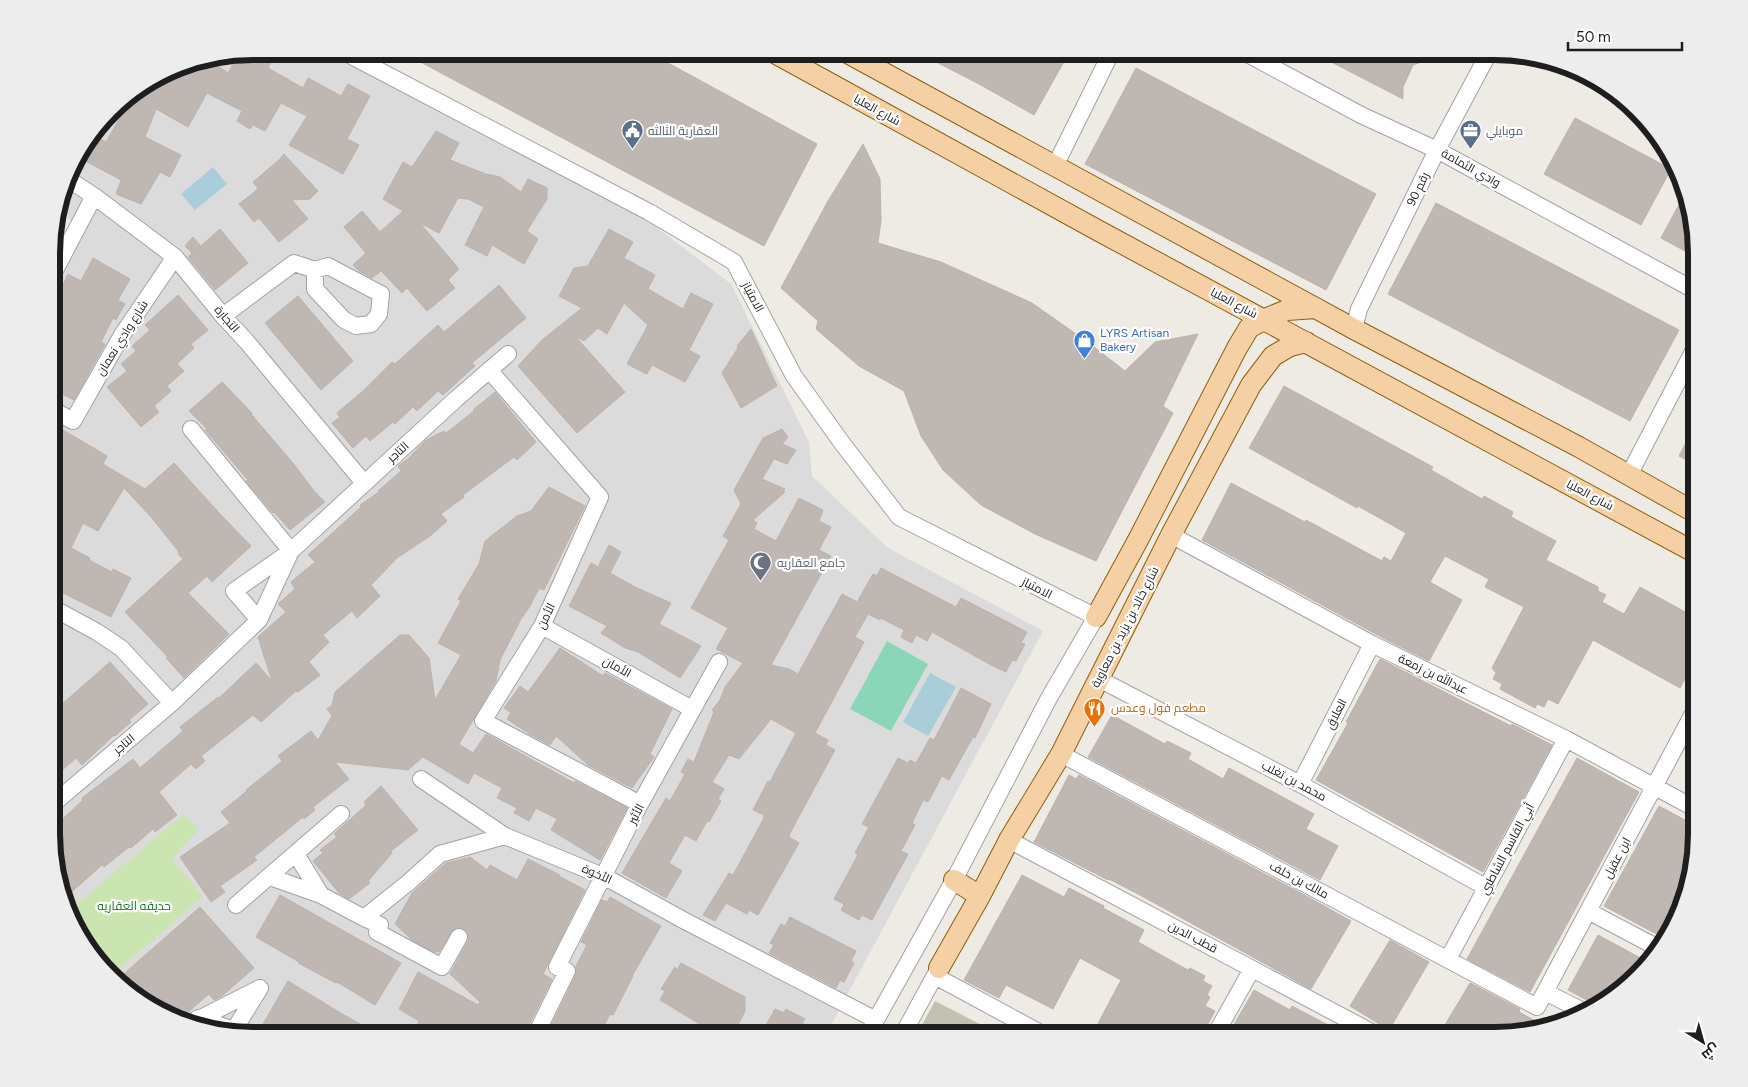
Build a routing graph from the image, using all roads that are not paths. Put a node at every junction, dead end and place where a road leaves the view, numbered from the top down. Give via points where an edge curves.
1 (359, 60) edge
2 (787, 60) edge
3 (861, 60) edge
4 (1108, 60) edge
5 (1259, 60) edge
6 (1485, 60) edge
7 (1437, 150) junction
8 (1055, 166) junction
9 (74, 183) edge
10 (94, 196) junction
11 (175, 256) junction
12 (60, 261) edge
13 (315, 270) dead end
14 (1688, 287) edge
15 (1316, 308) junction
16 (223, 316) junction
17 (1265, 319) junction
18 (1354, 329) junction
19 (1306, 342) junction
20 (508, 354) dead end
21 (1688, 361) edge
22 (489, 370) junction
23 (1226, 370) junction
24 (1251, 385) junction
25 (60, 414) edge
26 (191, 429) dead end
27 (1629, 475) junction
28 (364, 483) junction
29 (1688, 508) edge
30 (1172, 535) junction
31 (1688, 549) edge
32 (291, 551) junction
33 (60, 612) edge
34 (1096, 617) junction
35 (259, 620) junction
36 (542, 626) junction
37 (1372, 644) junction
38 (719, 662) dead end
39 (1099, 679) junction
40 (172, 703) junction
41 (692, 709) junction
42 (1688, 723) edge
43 (1566, 739) junction
44 (1061, 754) junction
45 (421, 779) dead end
46 (1300, 784) junction
47 (1654, 788) junction
48 (60, 798) edge
49 (640, 804) junction
50 (1688, 805) edge
51 (340, 814) dead end
52 (505, 836) junction
53 (1009, 840) junction
54 (296, 854) junction
55 (605, 876) junction
56 (270, 877) junction
57 (954, 880) junction
58 (1487, 888) junction
59 (321, 895) junction
60 (980, 896) junction
61 (236, 905) dead end
62 (1588, 911) junction
63 (370, 913) junction
64 (460, 937) dead end
65 (1652, 945) edge
66 (1448, 959) junction
67 (1252, 969) junction
68 (937, 972) junction
69 (1545, 992) junction
70 (1537, 1007) joint
71 (1577, 1008) edge
72 (199, 1019) edge
73 (876, 1020) junction
74 (240, 1027) edge
75 (539, 1027) edge
76 (872, 1027) edge
77 (907, 1027) edge
78 (1029, 1027) edge
79 (1219, 1027) edge
80 (1362, 1027) edge

1 - 34 street, الامتياز via 649,212 734,262 794,376 899,517
2 - 17 main road, شارع العليا
3 - 8 main road
4 - 8 street
5 - 7 street, وادي الثمامة via 1361,115
6 - 7 street, رقم 90
7 - 14 street, وادي الثمامة
7 - 18 street, رقم 90 via 1359,309
8 - 15 main road
9 - 10 street, التجارة
10 - 11 street, التجارة
10 - 12 street
11 - 16 street, التجارة
11 - 25 street, شارع وادي نعمان via 122,335 73,421
13 - 16 street via 294,263
15 - 17 main road via 1287,310
15 - 18 main road
16 - 28 street, التجارة
17 - 19 main road, شارع العليا
17 - 23 main road via 1249,328
18 - 27 main road
19 - 24 main road, شارع خالد بن يزيد بن معاوية via 1290,346 1273,356
19 - 31 main road, شارع العليا
20 - 22 street, التاجر
21 - 27 street
22 - 28 street, التاجر
22 - 36 street, الأمن via 600,497
23 - 24 main road via 1242,371
23 - 34 main road
24 - 30 main road, شارع خالد بن يزيد بن معاوية
26 - 32 street
27 - 29 main road
28 - 32 street, التاجر
30 - 37 street, عبدالله بن زمعة
30 - 39 main road, شارع خالد بن يزيد بن معاوية
32 - 35 street, التاجر
32 - 35 street, التاجر via 234,591
33 - 40 street via 121,648
34 - 57 street via 1049,698
35 - 40 street, التاجر
36 - 41 street, الأمان
36 - 49 street, الأمن via 483,721
37 - 43 street, عبدالله بن زمعة
37 - 46 street, العلاق
38 - 41 street, الأثير
39 - 44 main road, شارع خالد بن يزيد بن معاوية
39 - 46 street, محمد بن تغلب
40 - 48 street, التاجر
41 - 49 street, الأثير
42 - 47 street, ابن عقيل
43 - 47 street, عبدالله بن زمعة
43 - 58 street, أبي القاسم الشاطبي
44 - 53 main road, شارع خالد بن يزيد بن معاوية
44 - 66 street, مالك بن خلف
45 - 52 street, الأخوة
46 - 58 street, محمد بن تغلب
47 - 50 street, عبدالله بن زمعة
47 - 62 street, ابن عقيل
49 - 55 street, الأثير
51 - 54 street
52 - 55 street, الأخوة
52 - 63 street via 440,854
53 - 60 main road, شارع خالد بن يزيد بن معاوية
53 - 67 street, قطب الدين
54 - 56 street
54 - 59 street
55 - 73 street, الأخوة
55 - 75 street, الأثير via 557,968 567,971
56 - 59 street
56 - 61 street
57 - 60 main road
57 - 73 street
58 - 66 street, أبي القاسم الشاطبي
59 - 63 street
60 - 68 main road, شارع خالد بن يزيد بن معاوية
62 - 65 street
62 - 69 street, ابن عقيل
63 - 64 street via 380,925 377,932 442,967
66 - 70 street, مالك بن خلف
67 - 79 street
67 - 80 street, قطب الدين
68 - 77 street, شارع خالد بن يزيد بن معاوية
68 - 78 street
69 - 70 street, ابن عقيل
69 - 71 street
72 - 74 street via 260,988
73 - 76 street

